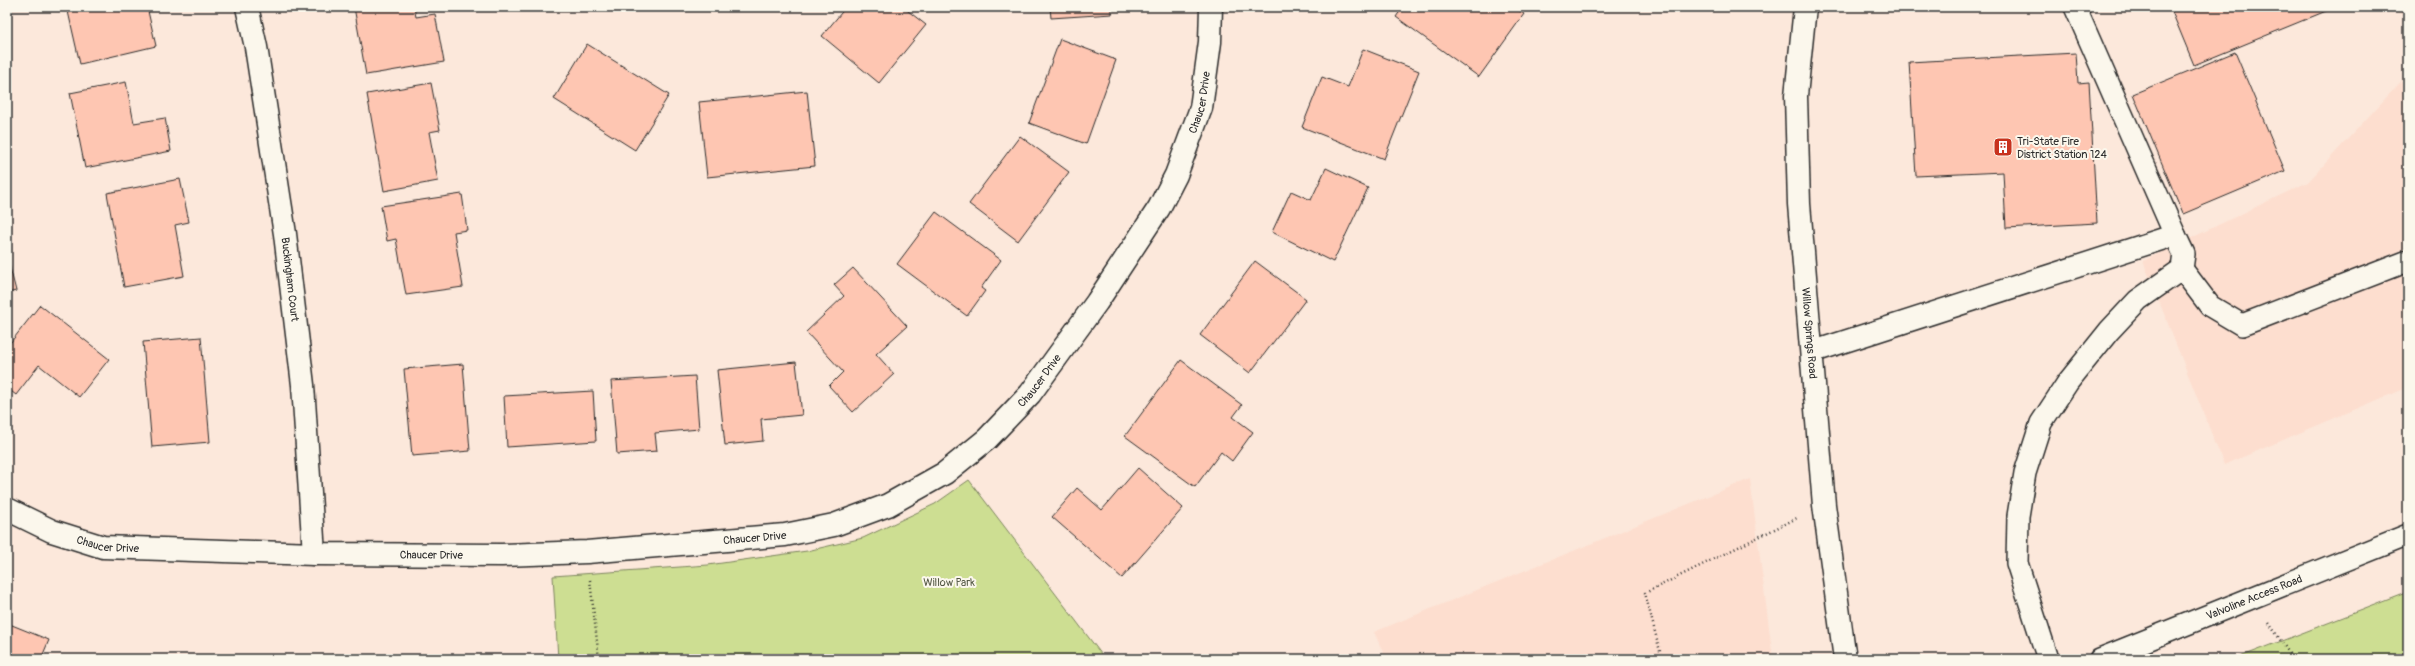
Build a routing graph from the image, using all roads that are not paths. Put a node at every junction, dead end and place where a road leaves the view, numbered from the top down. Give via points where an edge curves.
1 (246, 7) edge
2 (1211, 7) edge
3 (1805, 7) edge
4 (2071, 7) edge
5 (2175, 235) junction
6 (2408, 261) edge
7 (2182, 269) junction
8 (1812, 352) junction
9 (7, 509) edge
10 (2408, 535) edge
11 (314, 554) junction
12 (1845, 659) edge
13 (2048, 659) edge
14 (2100, 659) edge

1 - 11 street, Buckingham Court via 256,47 286,242 303,385
2 - 11 street, Chaucer Drive via 1210,42 1201,108 1176,175 1159,208 1097,302 1034,388 986,439 945,473 888,505 834,525 785,535 587,552 502,555
3 - 8 street, Willow Springs Road via 1796,96 1799,204
4 - 5 lane
5 - 7 lane via 2184,254
5 - 8 lane
6 - 7 lane via 2242,325 2210,306
7 - 13 lane via 2138,300 2113,326 2068,382 2041,423 2025,474 2018,516 2017,563
8 - 12 street, Willow Springs Road via 1824,505
9 - 11 street, Chaucer Drive via 52,531 103,547
10 - 14 lane, Valvoline Access Road

